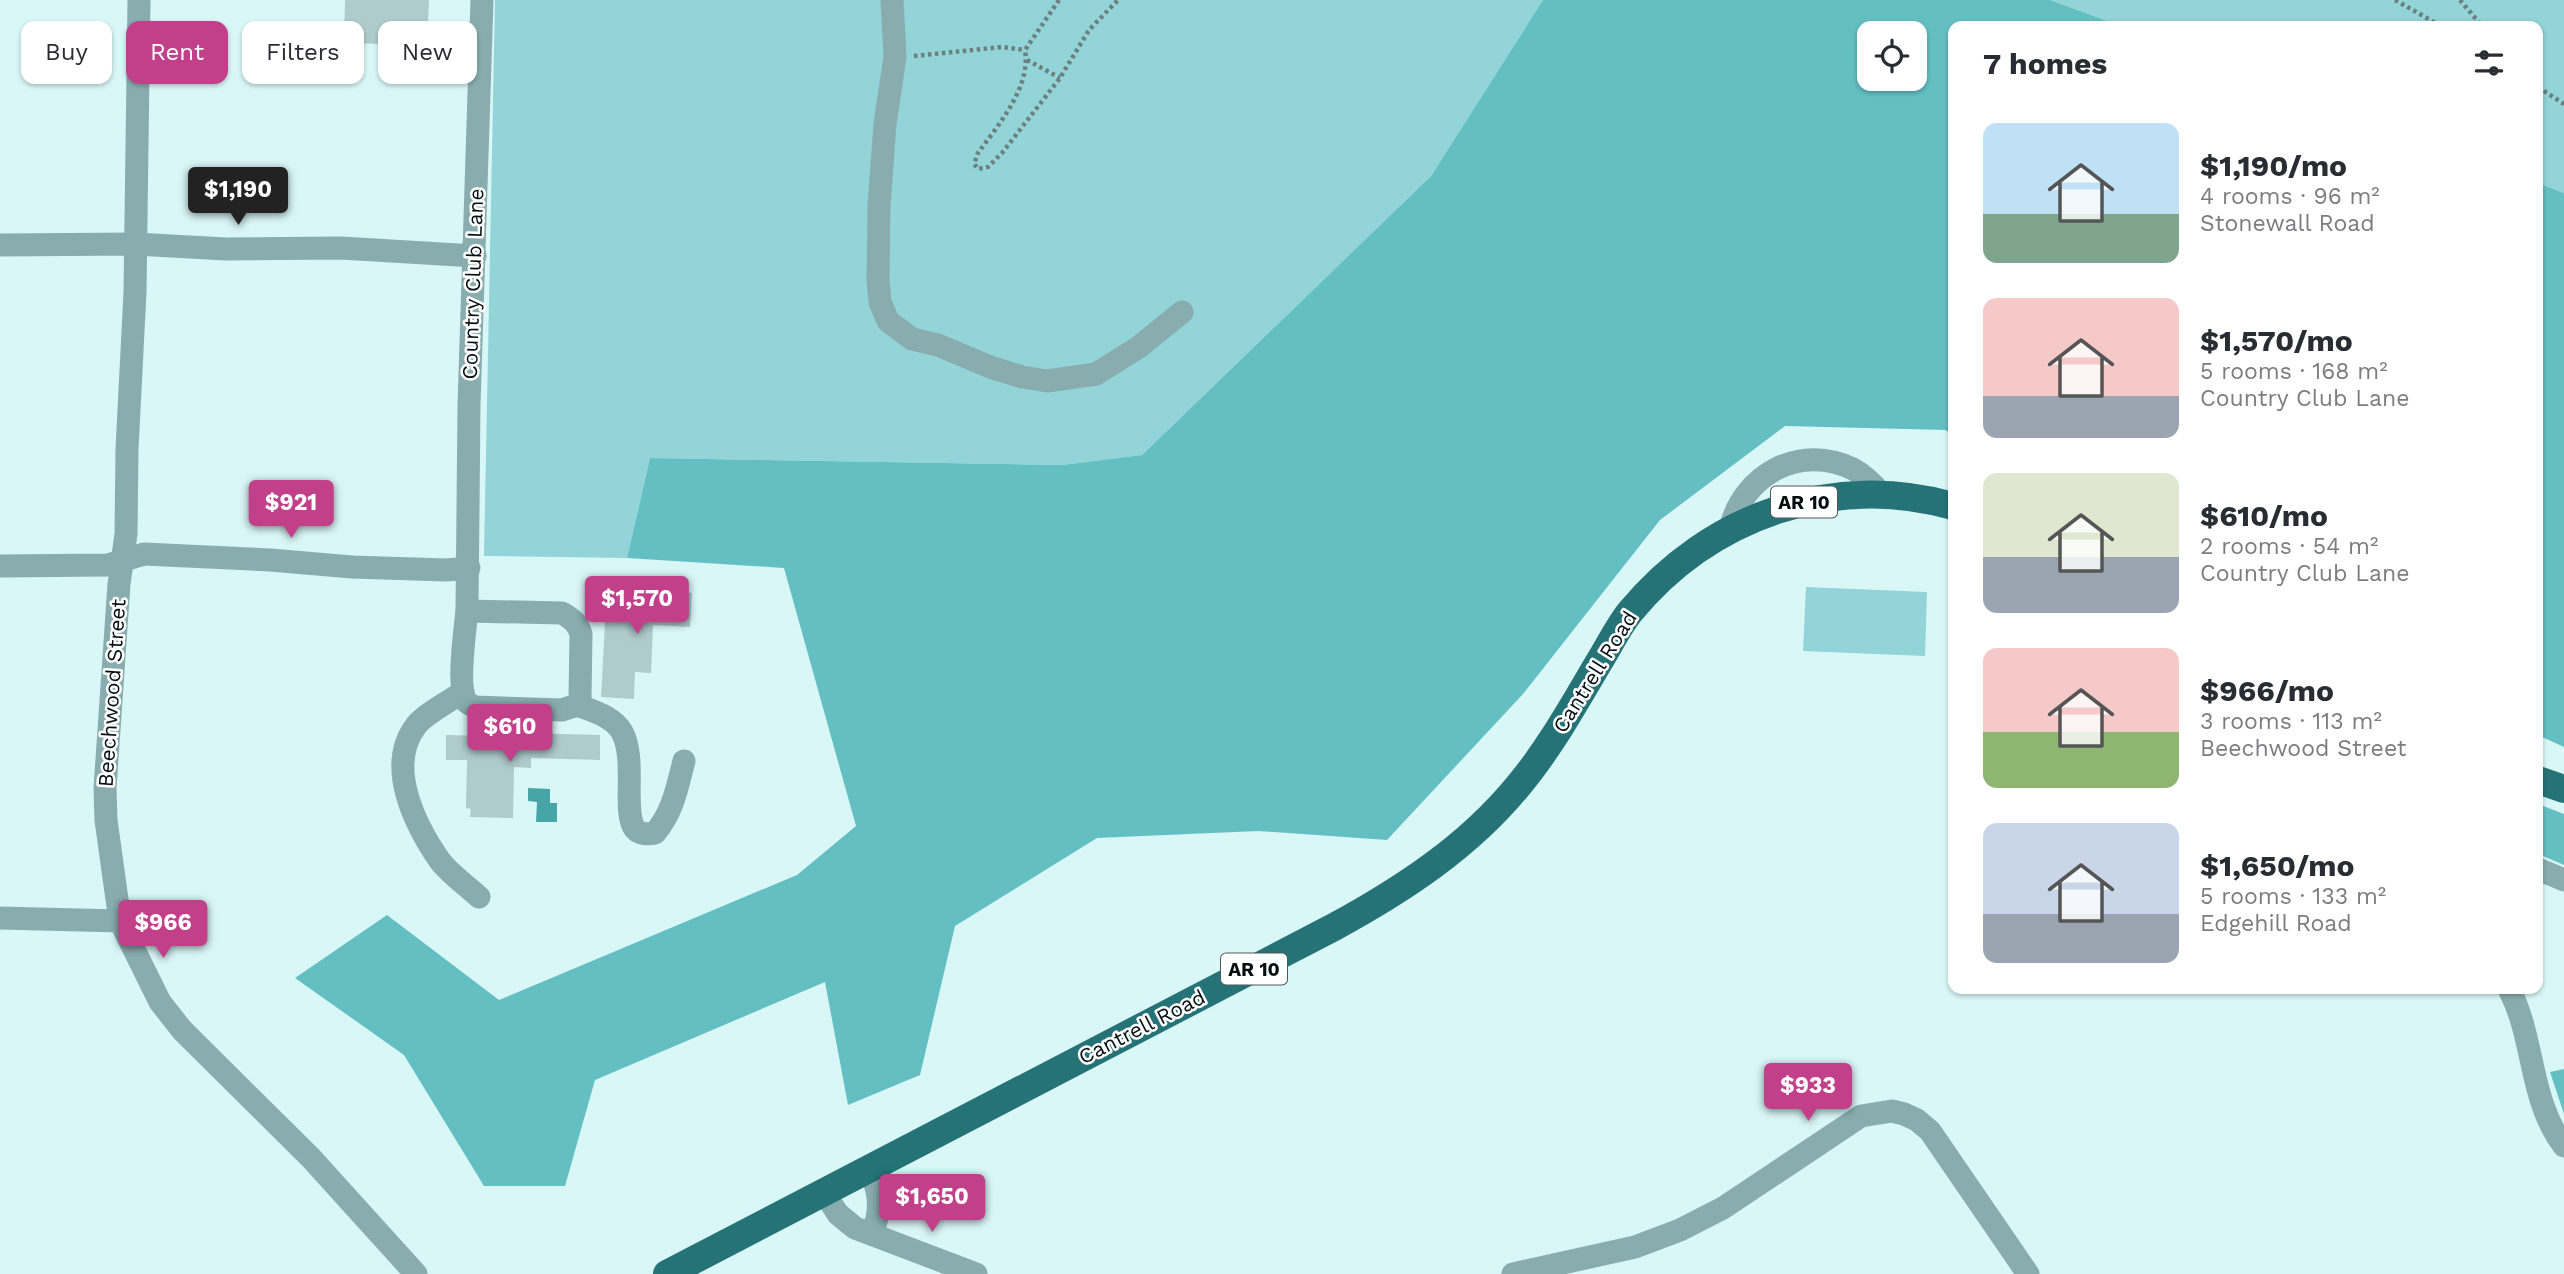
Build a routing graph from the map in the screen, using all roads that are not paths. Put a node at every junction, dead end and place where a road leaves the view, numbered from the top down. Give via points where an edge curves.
1 (139, 0) edge
2 (482, 0) edge
3 (892, 0) edge
4 (135, 244) junction
5 (0, 245) edge
6 (475, 256) junction
7 (1182, 312) dead end
8 (1882, 494) junction
9 (1948, 505) edge
10 (1730, 530) junction
11 (122, 560) junction
12 (0, 566) edge
13 (469, 568) junction
14 (467, 611) junction
15 (463, 692) junction
16 (577, 705) junction
17 (684, 761) dead end
18 (2543, 782) edge
19 (2564, 789) edge
20 (2543, 871) edge
21 (2564, 880) edge
22 (480, 897) dead end
23 (0, 918) edge
24 (120, 921) junction
25 (2511, 994) edge
26 (2564, 1146) edge
27 (869, 1168) junction
28 (825, 1194) junction
29 (872, 1234) junction
30 (416, 1274) edge
31 (667, 1274) edge
32 (976, 1274) edge
33 (1513, 1274) edge
34 (2028, 1274) edge

1 - 4 street, Beechwood Street
2 - 6 street, Country Club Lane
3 - 7 street via 895,57 885,124 878,280 888,321 912,339 990,367 1047,381 1096,374
4 - 5 street
4 - 6 street
4 - 11 street, Beechwood Street
6 - 13 street, Country Club Lane
8 - 9 main road, Cantrell Road / AR 10
8 - 10 main road, Cantrell Road / AR 10 via 1813,500
8 - 10 street via 1845,466 1816,459 1797,461 1778,467 1748,491
10 - 27 main road, Cantrell Road / AR 10 via 1668,573 1629,613 1553,740 1517,787 1439,862 1334,927
11 - 12 street via 79,567
11 - 13 street via 144,554 352,567
11 - 24 street, Beechwood Street via 105,788
13 - 14 street, Country Club Lane
14 - 15 street, Country Club Lane
14 - 16 street via 562,613 572,618 581,634
15 - 16 street via 475,707 562,710
15 - 22 street via 415,725 402,753 408,796 418,824 442,863
16 - 17 street via 606,716 622,732 630,760 631,817 642,834 655,833 664,823
18 - 19 main road
20 - 21 street
23 - 24 street
24 - 30 street, Beechwood Street via 152,989 182,1031 311,1158
25 - 26 street via 2524,1022 2542,1103
27 - 28 main road, Cantrell Road / AR 10
27 - 29 street via 880,1197
28 - 29 street via 845,1221
28 - 31 main road, Cantrell Road / AR 10
29 - 32 street
33 - 34 street via 1635,1247 1680,1230 1723,1208 1861,1116 1892,1111 1917,1120 1930,1131

